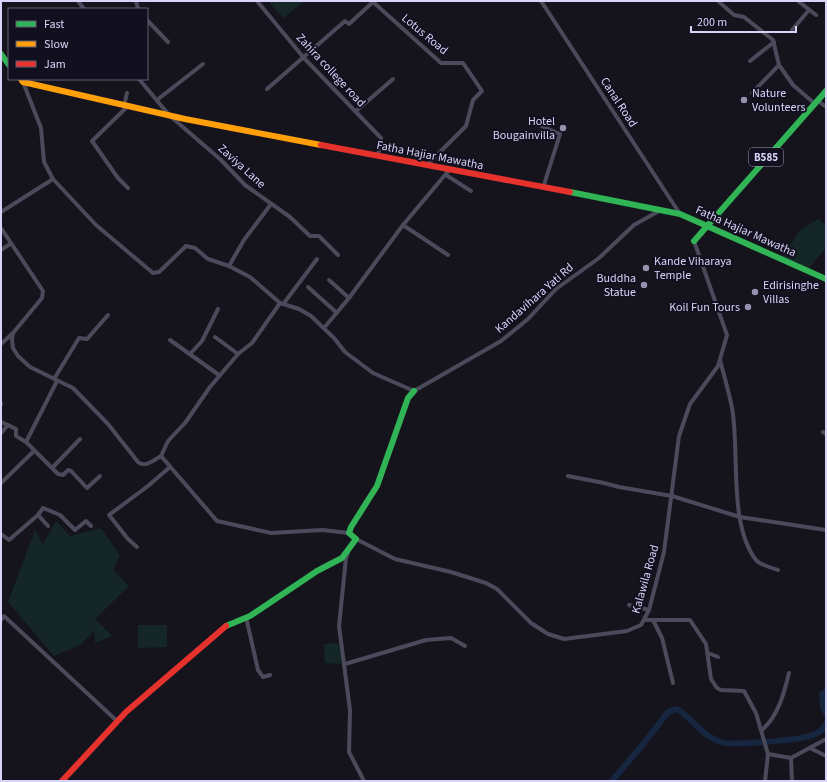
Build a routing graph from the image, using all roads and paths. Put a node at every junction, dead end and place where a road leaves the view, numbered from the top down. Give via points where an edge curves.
1 (257, 1) edge
2 (541, 1) edge
3 (718, 1) edge
4 (798, 1) edge
5 (373, 2) edge
6 (809, 10) junction
7 (816, 15) dead end
8 (148, 21) edge
9 (792, 30) dead end
10 (168, 42) dead end
11 (774, 42) junction
12 (1, 54) edge
13 (304, 58) junction
14 (750, 61) dead end
15 (8, 64) edge
16 (203, 64) dead end
17 (779, 65) junction
18 (393, 79) dead end
19 (22, 80) edge
20 (140, 80) edge
21 (267, 89) dead end
22 (826, 91) edge
23 (127, 93) dead end
24 (752, 93) dead end
25 (157, 100) junction
26 (815, 102) junction
27 (126, 107) junction
28 (826, 107) edge
29 (356, 111) junction
30 (169, 115) junction
31 (539, 125) dead end
32 (378, 156) junction
33 (427, 165) junction
34 (448, 172) junction
35 (53, 179) junction
36 (128, 188) dead end
37 (543, 188) junction
38 (471, 191) dead end
39 (271, 204) junction
40 (660, 210) junction
41 (1, 212) edge
42 (680, 214) junction
43 (404, 226) junction
44 (707, 226) junction
45 (1, 228) edge
46 (694, 241) joint
47 (10, 244) junction
48 (1, 250) edge
49 (338, 255) dead end
50 (448, 255) dead end
51 (317, 259) dead end
52 (230, 266) junction
53 (825, 277) edge
54 (329, 280) dead end
55 (308, 287) dead end
56 (349, 298) junction
57 (282, 303) junction
58 (218, 309) dead end
59 (336, 313) junction
60 (108, 315) dead end
61 (324, 328) junction
62 (13, 333) junction
63 (215, 337) dead end
64 (170, 340) dead end
65 (1, 344) edge
66 (190, 354) junction
67 (238, 354) junction
68 (720, 359) junction
69 (219, 375) junction
70 (56, 380) junction
71 (414, 391) junction
72 (1, 422) edge
73 (8, 425) junction
74 (1, 434) edge
75 (80, 439) dead end
76 (26, 442) junction
77 (34, 451) junction
78 (161, 456) junction
79 (170, 467) junction
80 (52, 468) junction
81 (100, 476) dead end
82 (568, 476) dead end
83 (1, 483) edge
84 (672, 496) junction
85 (38, 516) junction
86 (740, 517) junction
87 (48, 526) dead end
88 (91, 526) dead end
89 (826, 530) edge
90 (349, 533) junction
91 (1, 534) edge
92 (356, 539) junction
93 (137, 546) dead end
94 (349, 550) junction
95 (778, 570) dead end
96 (629, 605) dead end
97 (649, 610) junction
98 (246, 617) junction
99 (1, 620) edge
100 (645, 620) junction
101 (653, 620) junction
102 (465, 646) dead end
103 (708, 653) junction
104 (718, 657) dead end
105 (345, 664) junction
106 (789, 673) dead end
107 (270, 675) dead end
108 (673, 683) dead end
109 (117, 721) junction
110 (763, 731) junction
111 (826, 739) edge
112 (810, 748) junction
113 (767, 753) junction
114 (826, 756) edge
115 (791, 758) junction
116 (62, 781) edge
117 (364, 781) edge
118 (765, 781) edge
119 (792, 781) edge

1 - 13 street, Zahira college road
2 - 42 street, Canal Road
3 - 11 street via 734,15 744,17
4 - 6 street
5 - 13 street via 349,24 345,22
5 - 33 street, Lotus Road via 441,63 463,63 482,91 473,100 466,126
6 - 7 street
6 - 9 street
8 - 10 street
11 - 14 street
11 - 17 street
12 - 15 street
13 - 21 street
13 - 29 street, Zahira college road
16 - 25 street
17 - 24 street
17 - 26 street via 795,86
18 - 29 street
19 - 27 street, Fatha Hajiar Mawatha
19 - 35 street via 41,128 44,162
20 - 25 street, Zaviya Lane
22 - 26 street, B585
23 - 27 street
25 - 30 street, Zaviya Lane
26 - 28 street
26 - 44 street, B585
27 - 30 street, Fatha Hajiar Mawatha
27 - 36 street via 92,140
29 - 32 street, Zahira college road via 381,138
30 - 32 street, Fatha Hajiar Mawatha
30 - 39 street, Zaviya Lane via 222,160 245,185
31 - 37 street via 560,134
32 - 33 street, Fatha Hajiar Mawatha
33 - 34 street, Fatha Hajiar Mawatha
34 - 37 street, Fatha Hajiar Mawatha
34 - 38 street
34 - 43 street
35 - 41 street
35 - 52 street via 96,225 153,273 159,272 186,246 190,246 208,259
37 - 40 street, Fatha Hajiar Mawatha
39 - 49 street, Zaviya Lane via 290,217 310,236 319,236
39 - 52 street via 244,240
40 - 42 street, Fatha Hajiar Mawatha
40 - 71 street, Kandavihara Yati Rd via 634,225 599,258 556,289 528,319 500,341
42 - 44 street, Fatha Hajiar Mawatha
43 - 50 street
43 - 56 street
44 - 46 street, B585
44 - 53 street, Fatha Hajiar Mawatha
45 - 47 street
46 - 68 street, Kalawila Road via 727,335
47 - 48 street
47 - 62 street via 43,291 43,295
51 - 57 street
52 - 57 street via 250,277
54 - 56 street
55 - 59 street
56 - 59 street
57 - 61 street via 299,309
57 - 67 street via 252,342
58 - 66 street via 202,341
59 - 61 street
60 - 70 street via 87,340 78,338
61 - 71 street via 345,352 373,373
62 - 65 street
62 - 70 street via 13,348 18,356 30,367
63 - 67 street
64 - 66 street
66 - 69 street
67 - 69 street
68 - 84 street, Kalawila Road via 714,374 690,404 679,436
68 - 86 street via 732,408
69 - 78 street via 185,423 168,441
70 - 76 street
70 - 78 street via 73,388 108,424 141,465 146,465
71 - 90 street via 408,398 377,486 350,524
72 - 73 street
73 - 74 street
73 - 76 street via 16,429 16,436
75 - 80 street
76 - 77 street
77 - 80 street
77 - 83 street
78 - 79 street
79 - 90 street via 217,521 271,533 322,530
79 - 93 street via 109,515
80 - 81 street via 61,475 68,470 71,471 87,488
82 - 84 street via 619,488
84 - 86 street
84 - 97 street, Kalawila Road via 664,552
85 - 87 street
85 - 88 street via 43,508 60,515 75,530 86,521
85 - 91 street via 8,540
86 - 89 street
86 - 95 street via 750,550 758,562
90 - 92 street
92 - 94 street
92 - 100 street, Kalawila Road via 394,559 486,583 497,589 532,623 548,634 564,639 627,631 641,625
94 - 98 street via 342,558 317,571
94 - 105 street via 339,626
96 - 97 street
97 - 100 street, Kalawila Road
98 - 107 street via 258,670 263,677
98 - 109 street via 223,628
99 - 109 street via 4,616
100 - 101 street
101 - 103 street via 690,620 706,644
101 - 108 street via 662,638
102 - 105 street via 451,638 426,640
103 - 104 street
103 - 110 street via 713,684 721,690 744,691
105 - 117 street via 350,710 349,752
106 - 110 street via 783,698
109 - 116 street
110 - 113 street
111 - 112 street
112 - 114 street
112 - 115 street
113 - 115 street
113 - 118 street
115 - 119 street

